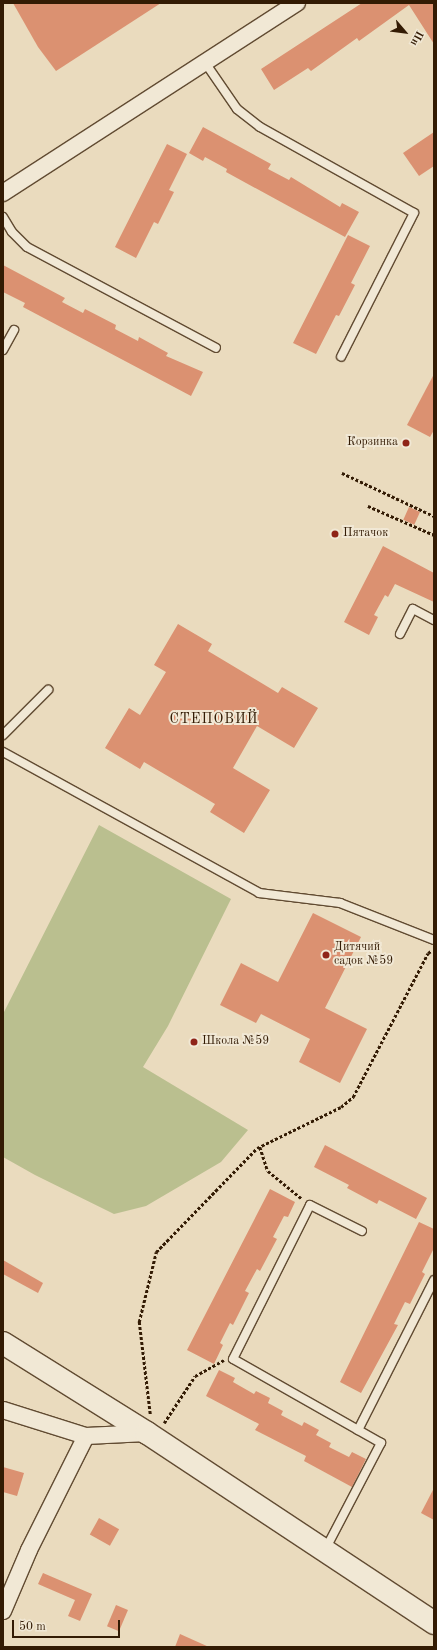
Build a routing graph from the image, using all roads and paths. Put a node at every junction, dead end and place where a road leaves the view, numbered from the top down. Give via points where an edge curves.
1 (297, 3) edge
2 (204, 61) junction
3 (3, 193) edge
4 (3, 217) edge
5 (14, 330) dead end
6 (216, 348) dead end
7 (3, 350) edge
8 (341, 357) dead end
9 (342, 473) dead end
10 (368, 506) dead end
11 (434, 516) edge
12 (434, 535) edge
13 (434, 620) edge
14 (400, 634) dead end
15 (48, 690) dead end
16 (3, 735) edge
17 (3, 752) edge
18 (434, 940) edge
19 (434, 950) edge
20 (260, 1147) junction
21 (310, 1205) junction
22 (362, 1231) dead end
23 (434, 1280) edge
24 (3, 1343) edge
25 (236, 1354) junction
26 (3, 1410) edge
27 (358, 1430) junction
28 (86, 1436) junction
29 (150, 1436) junction
30 (325, 1551) junction
31 (3, 1611) edge
32 (434, 1623) edge

1 - 2 street
2 - 3 street
2 - 8 lane via 237,109 260,127 414,213
4 - 6 lane via 12,232 27,247
5 - 7 lane
9 - 11 path
10 - 12 path
13 - 14 lane via 413,609
15 - 16 lane
17 - 18 lane via 259,893 340,903
19 - 20 path via 428,952 353,1097 341,1106
20 - 21 path via 268,1172
20 - 29 path via 199,1205 156,1252 139,1322
21 - 22 lane
21 - 25 lane
23 - 27 lane
24 - 29 street
25 - 27 lane via 233,1359
25 - 29 path via 194,1376
26 - 28 street
27 - 30 lane via 381,1443
28 - 29 street
28 - 31 street via 29,1550
29 - 30 street
30 - 32 street

